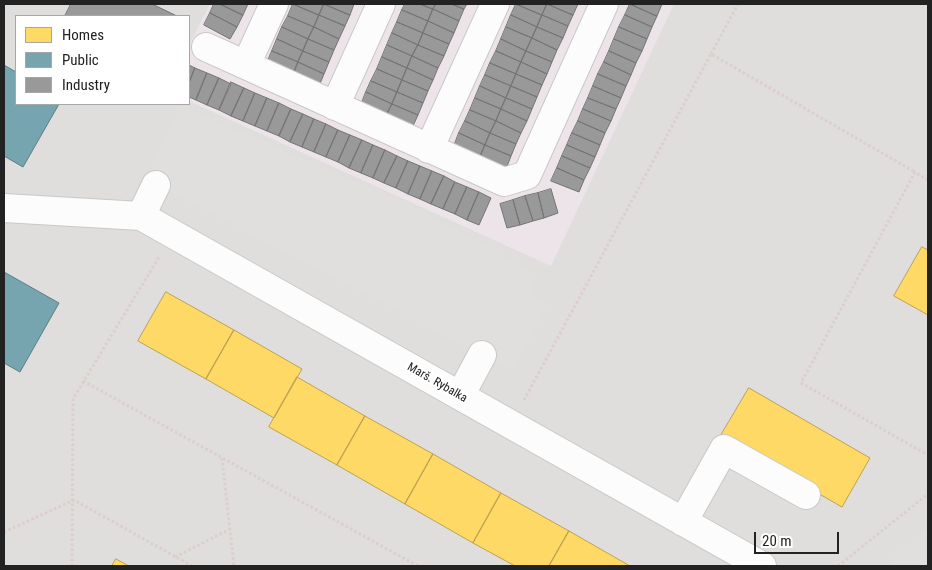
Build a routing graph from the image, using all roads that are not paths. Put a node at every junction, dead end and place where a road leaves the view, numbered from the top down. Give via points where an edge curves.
1 (274, 4) edge
2 (381, 4) edge
3 (495, 4) edge
4 (604, 4) edge
5 (206, 47) dead end
6 (246, 65) junction
7 (335, 106) junction
8 (429, 149) junction
9 (156, 185) dead end
10 (4, 208) edge
11 (142, 216) junction
12 (482, 355) dead end
13 (460, 396) junction
14 (806, 495) dead end
15 (683, 522) junction
16 (762, 566) edge

1 - 6 street
2 - 7 street
3 - 8 street
4 - 8 street via 527,175 504,182
5 - 6 street
6 - 7 street
7 - 8 street
9 - 11 street
10 - 11 street
11 - 13 street, Marš. Rybalka
12 - 13 street
13 - 15 street, Marš. Rybalka
14 - 15 street via 724,449
15 - 16 street, Marš. Rybalka

